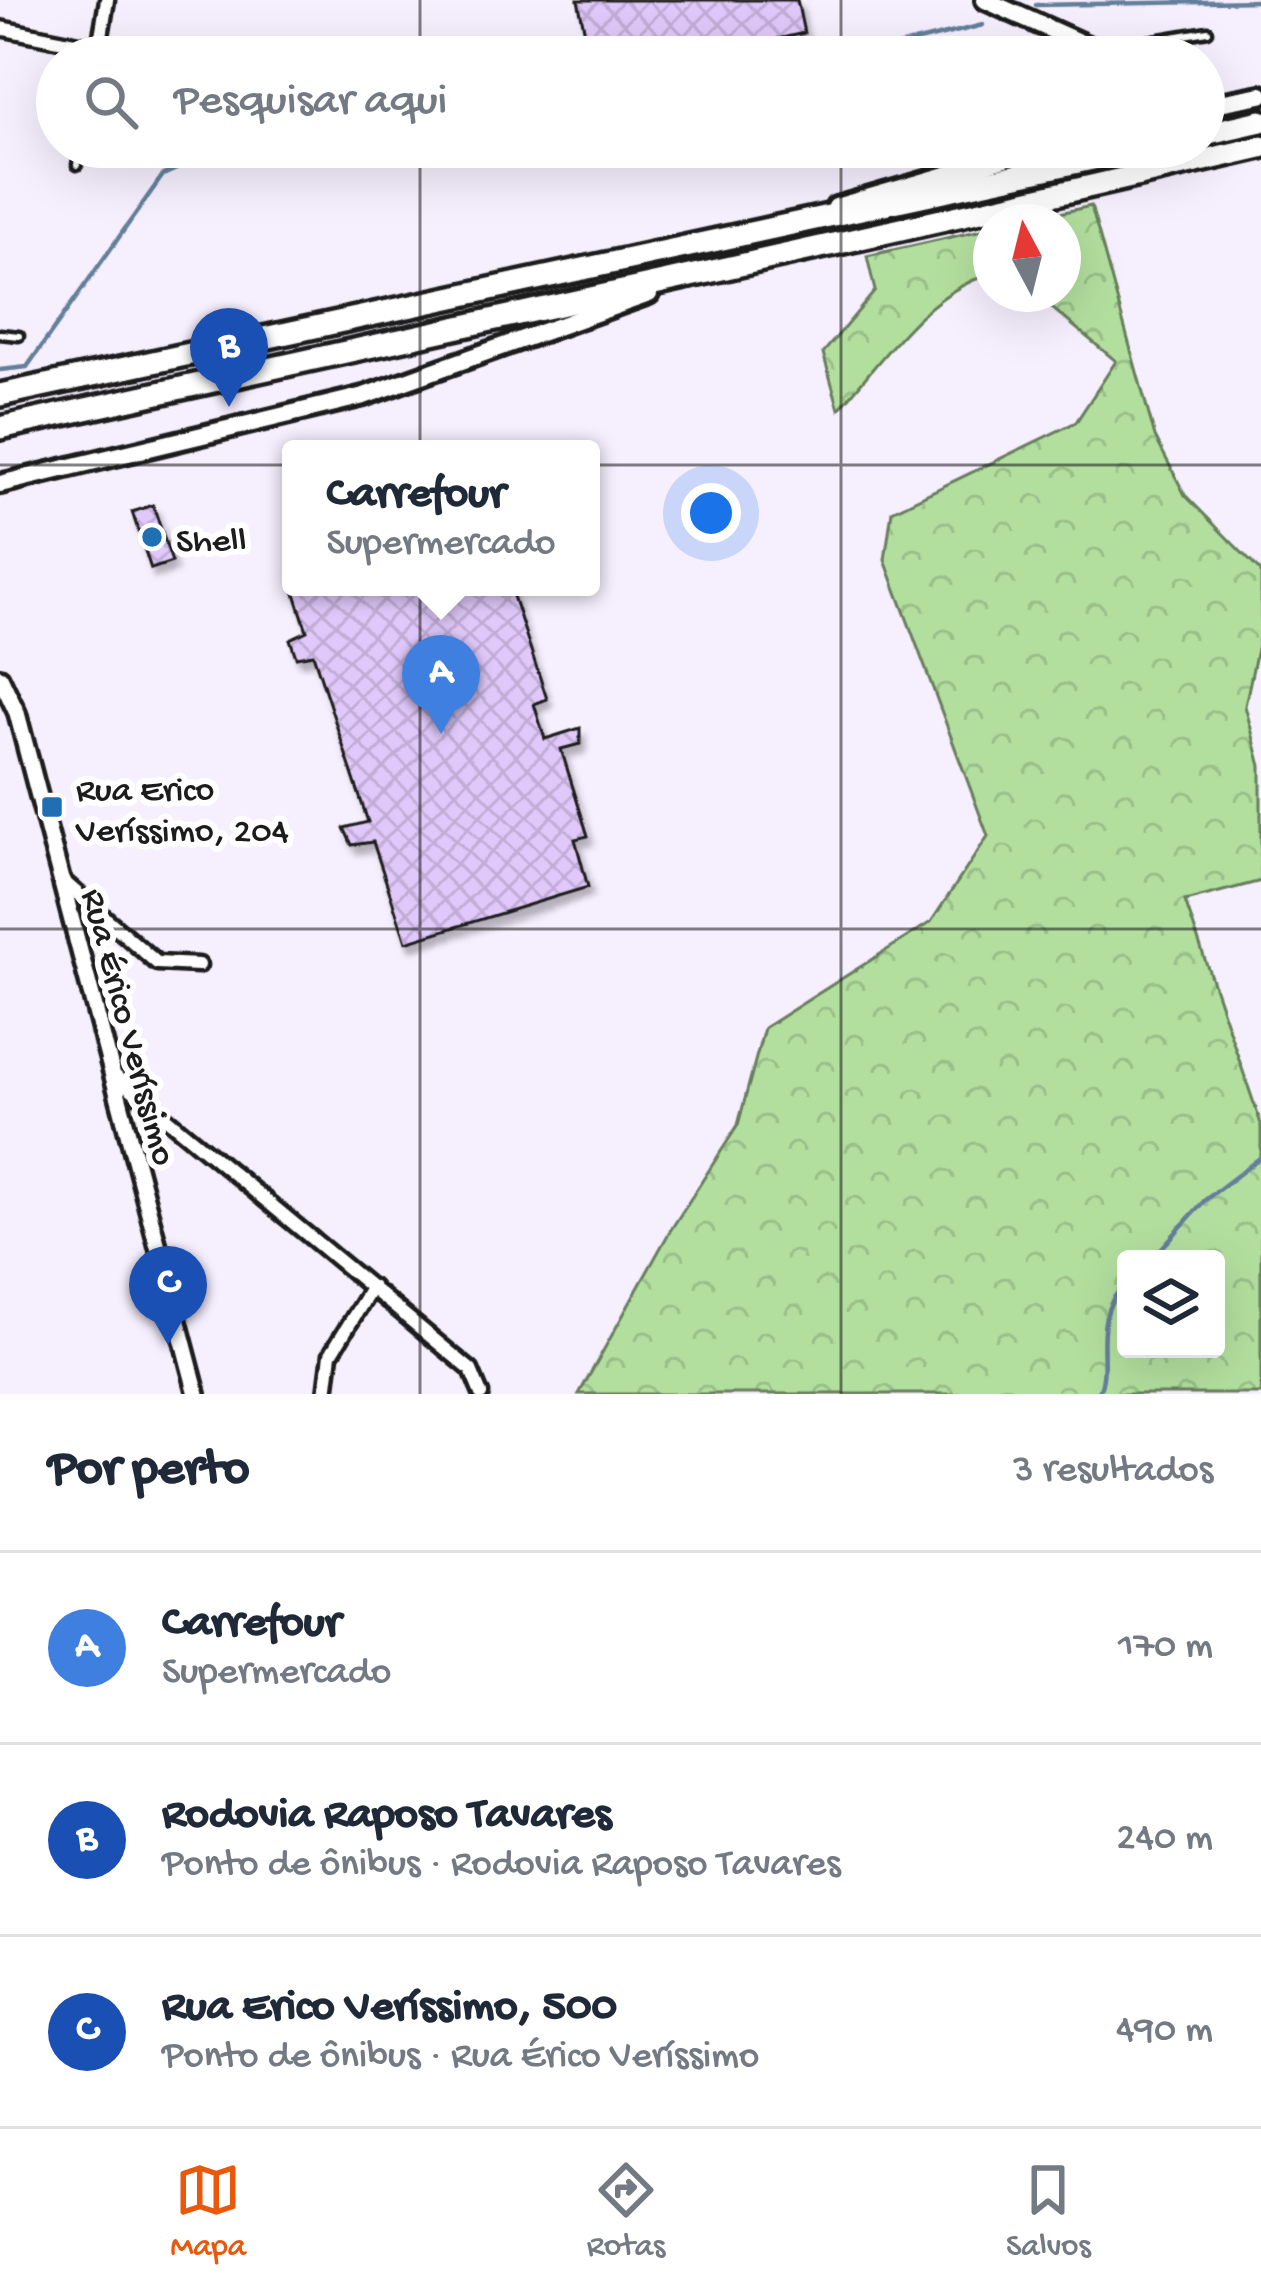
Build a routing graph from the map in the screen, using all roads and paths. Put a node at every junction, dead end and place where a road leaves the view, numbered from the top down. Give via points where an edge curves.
1 (107, 0) edge
2 (985, 0) edge
3 (0, 28) edge
4 (1208, 31) dead end
5 (101, 36) edge
6 (1066, 36) edge
7 (1178, 36) edge
8 (36, 37) edge
9 (1261, 95) edge
10 (1225, 100) edge
11 (1261, 121) edge
12 (1225, 129) edge
13 (1261, 147) edge
14 (1225, 155) edge
15 (965, 168) edge
16 (1054, 168) edge
17 (1171, 168) edge
18 (776, 230) junction
19 (696, 279) junction
20 (0, 334) edge
21 (20, 336) dead end
22 (1, 395) edge
23 (0, 428) edge
24 (0, 484) edge
25 (0, 677) edge
26 (62, 880) junction
27 (199, 965) dead end
28 (113, 1074) junction
29 (372, 1287) junction
30 (197, 1394) edge
31 (326, 1394) edge
32 (481, 1394) edge

1 - 5 street
2 - 6 main road
3 - 8 street
4 - 7 lane
9 - 10 main road
11 - 12 highway
13 - 14 highway
15 - 18 main road
16 - 18 highway
17 - 19 highway
18 - 22 highway
19 - 23 highway
19 - 24 main road via 382,391
20 - 21 lane
25 - 26 street, Rua Érico Veríssimo
26 - 27 street via 157,963
26 - 28 street, Rua Érico Veríssimo
28 - 29 street
28 - 30 street, Rua Érico Veríssimo
29 - 31 street via 331,1354
29 - 32 street via 471,1370

